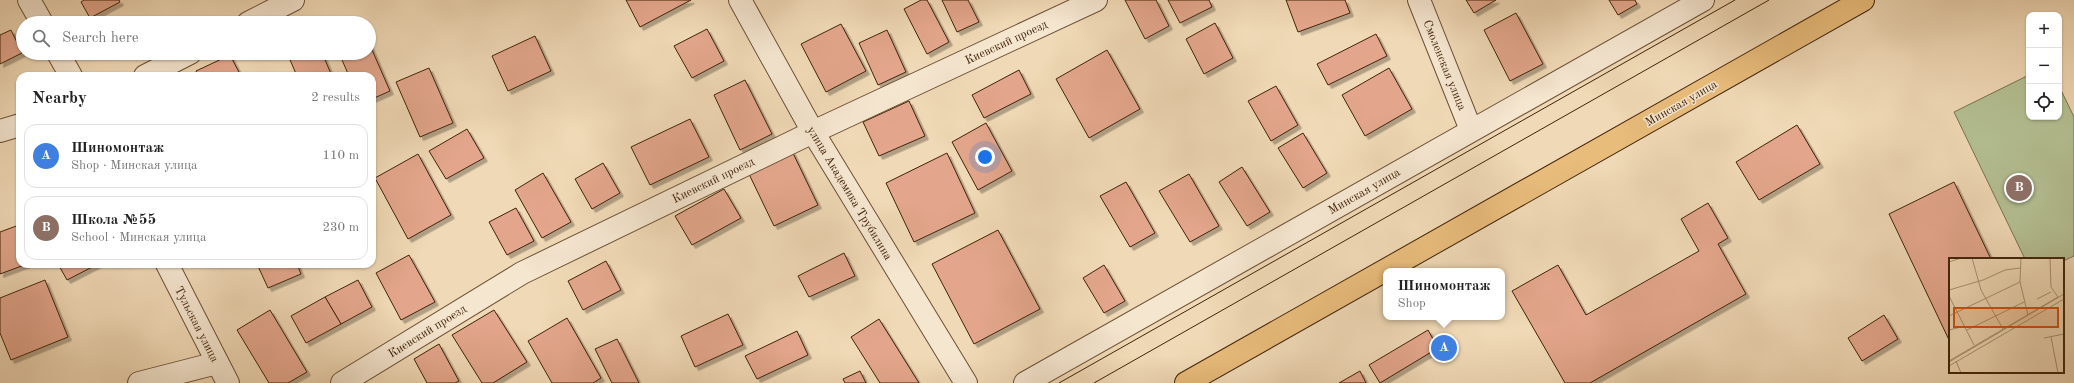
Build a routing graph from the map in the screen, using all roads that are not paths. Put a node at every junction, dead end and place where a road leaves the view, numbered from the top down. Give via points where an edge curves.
1 (29, 0) edge
2 (293, 0) edge
3 (740, 0) edge
4 (1096, 0) edge
5 (1419, 0) edge
6 (1703, 0) edge
7 (1863, 0) edge
8 (38, 16) edge
9 (262, 16) edge
10 (62, 60) edge
11 (176, 60) edge
12 (69, 72) edge
13 (153, 72) edge
14 (16, 126) edge
15 (1470, 130) junction
16 (0, 131) edge
17 (813, 132) junction
18 (169, 268) edge
19 (1389, 268) edge
20 (1383, 272) edge
21 (217, 363) junction
22 (140, 383) edge
23 (228, 383) edge
24 (342, 383) edge
25 (966, 383) edge
26 (1025, 383) edge
27 (1186, 383) edge

1 - 8 street
2 - 9 street
3 - 17 street, улица Академика Трубилина
4 - 17 street, Киевский проезд
5 - 15 street, Смоленская улица
6 - 15 street, Минская улица
7 - 19 main road, Минская улица
10 - 12 street
11 - 13 street
14 - 16 street
15 - 26 street, Минская улица
17 - 24 street, Киевский проезд via 522,272
17 - 25 street, улица Академика Трубилина
18 - 21 street, Тульская улица
20 - 27 main road, Минская улица
21 - 22 street
21 - 23 street, Тульская улица

